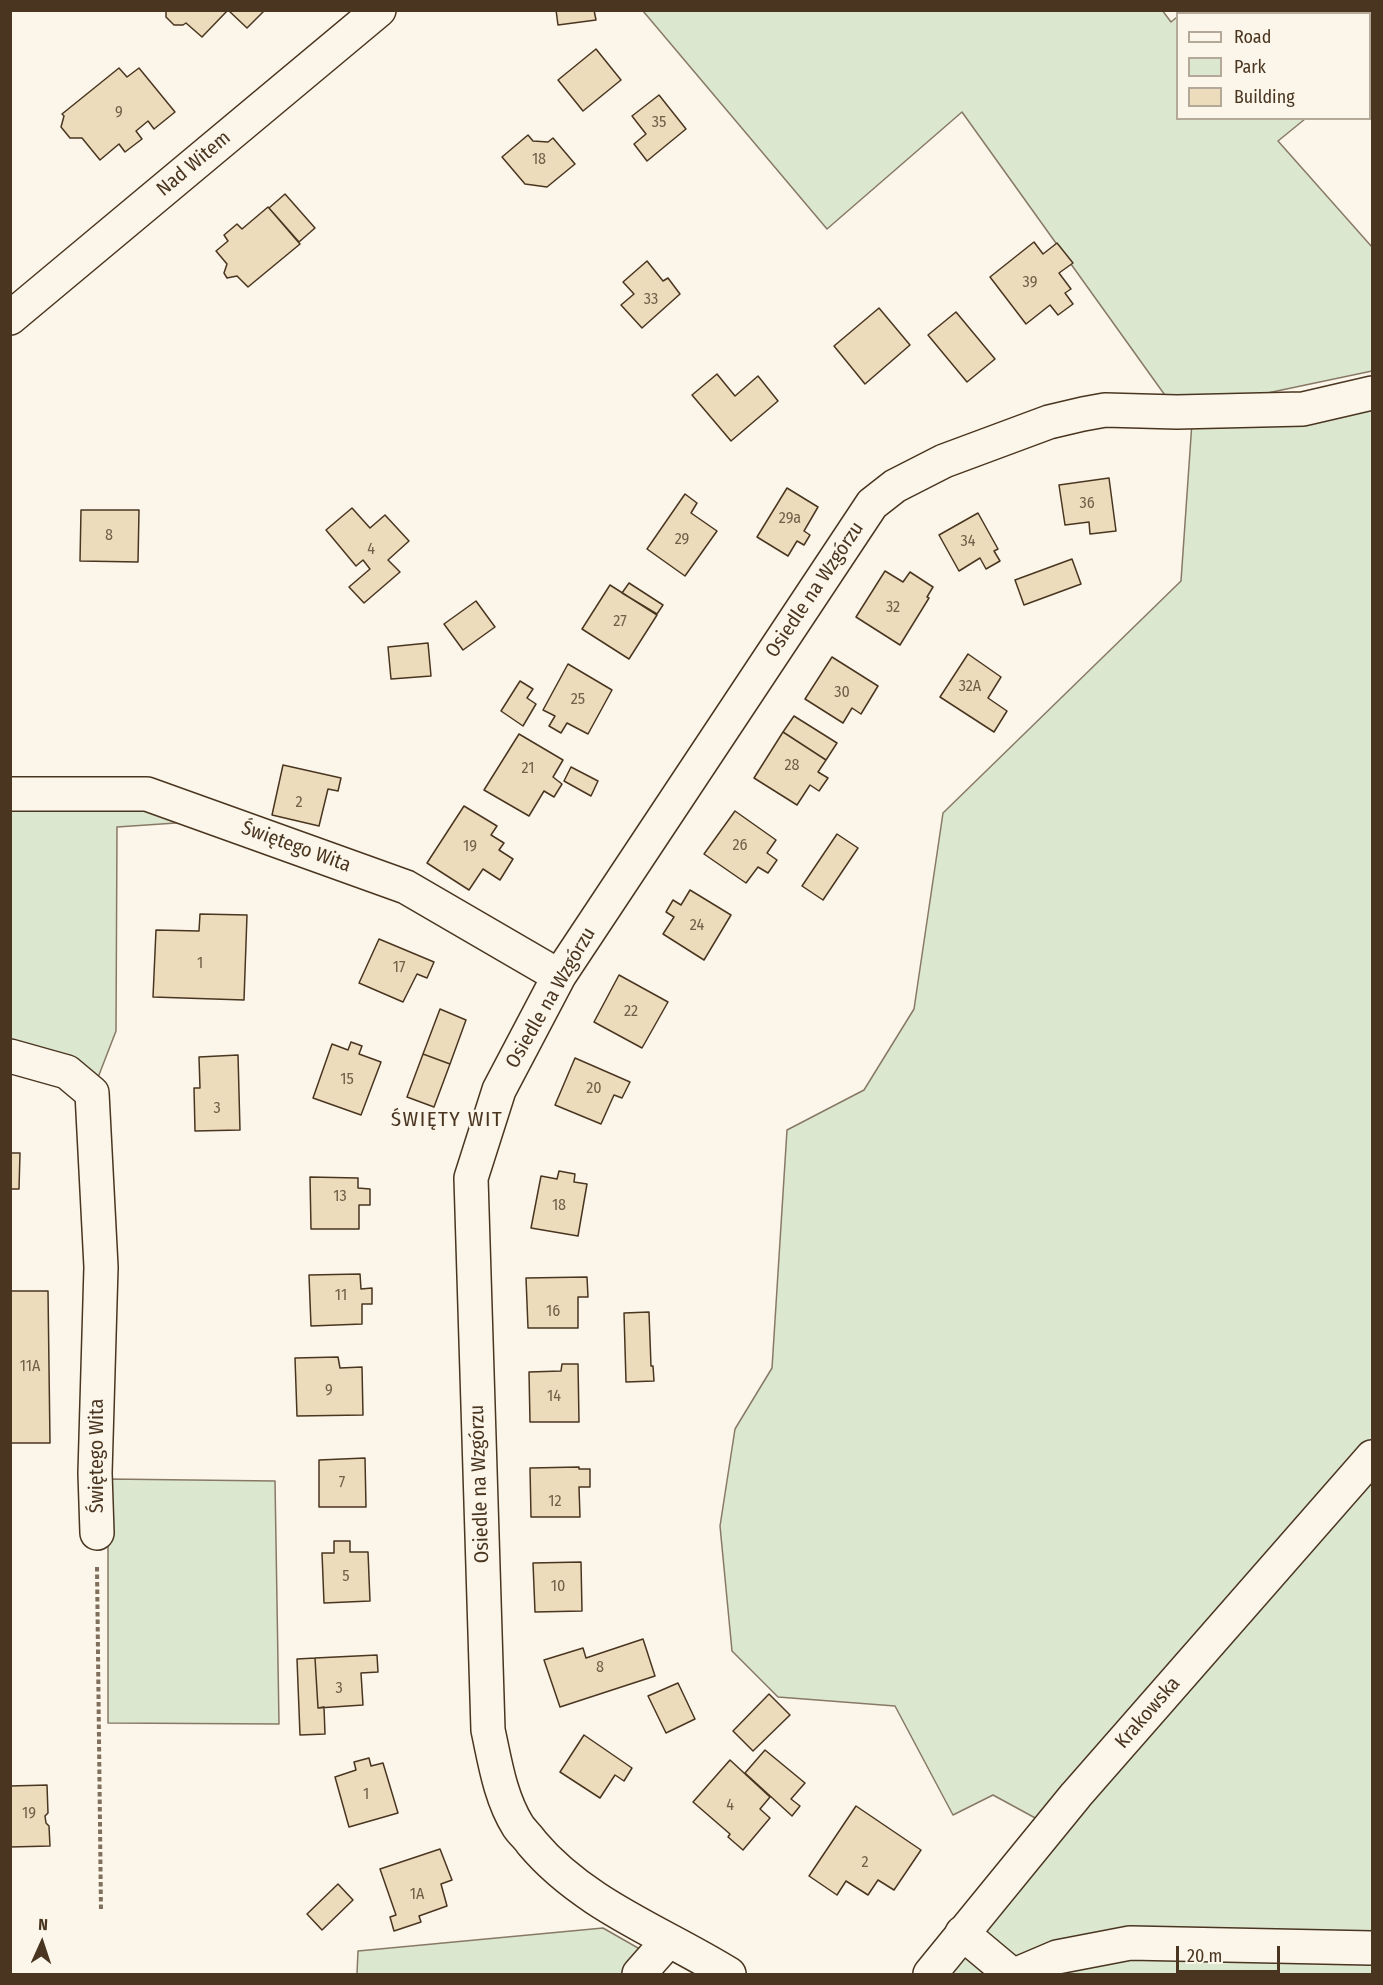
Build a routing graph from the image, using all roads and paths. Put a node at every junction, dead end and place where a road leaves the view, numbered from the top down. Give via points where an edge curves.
1 (379, 10) edge
2 (10, 318) edge
3 (1372, 393) edge
4 (10, 794) edge
5 (559, 976) junction
6 (10, 1056) edge
7 (1372, 1457) edge
8 (97, 1533) joint
9 (101, 1911) dead end
10 (962, 1933) junction
11 (668, 1941) junction
12 (1372, 1948) edge
13 (639, 1974) edge
14 (729, 1974) edge
15 (930, 1974) edge
16 (1011, 1974) edge
17 (1017, 1974) edge

1 - 2 street, Nad Witem
3 - 5 street, Osiedle na Wzgórzu via 1303,409 1105,410 1083,414 1049,422 944,461 895,486 872,504
4 - 5 street, Świętego Wita via 147,794 406,887
5 - 11 street, Osiedle na Wzgórzu via 499,1090 471,1178 488,1730 501,1788 518,1826 545,1858 576,1885
6 - 8 street, Świętego Wita via 66,1072 92,1093 101,1268
7 - 10 street, Krakowska via 1076,1795
8 - 9 path, Świętego Wita
10 - 15 street, Krakowska
10 - 16 street
11 - 13 street
11 - 14 street, Osiedle na Wzgórzu
12 - 17 street via 1130,1942 1057,1957

